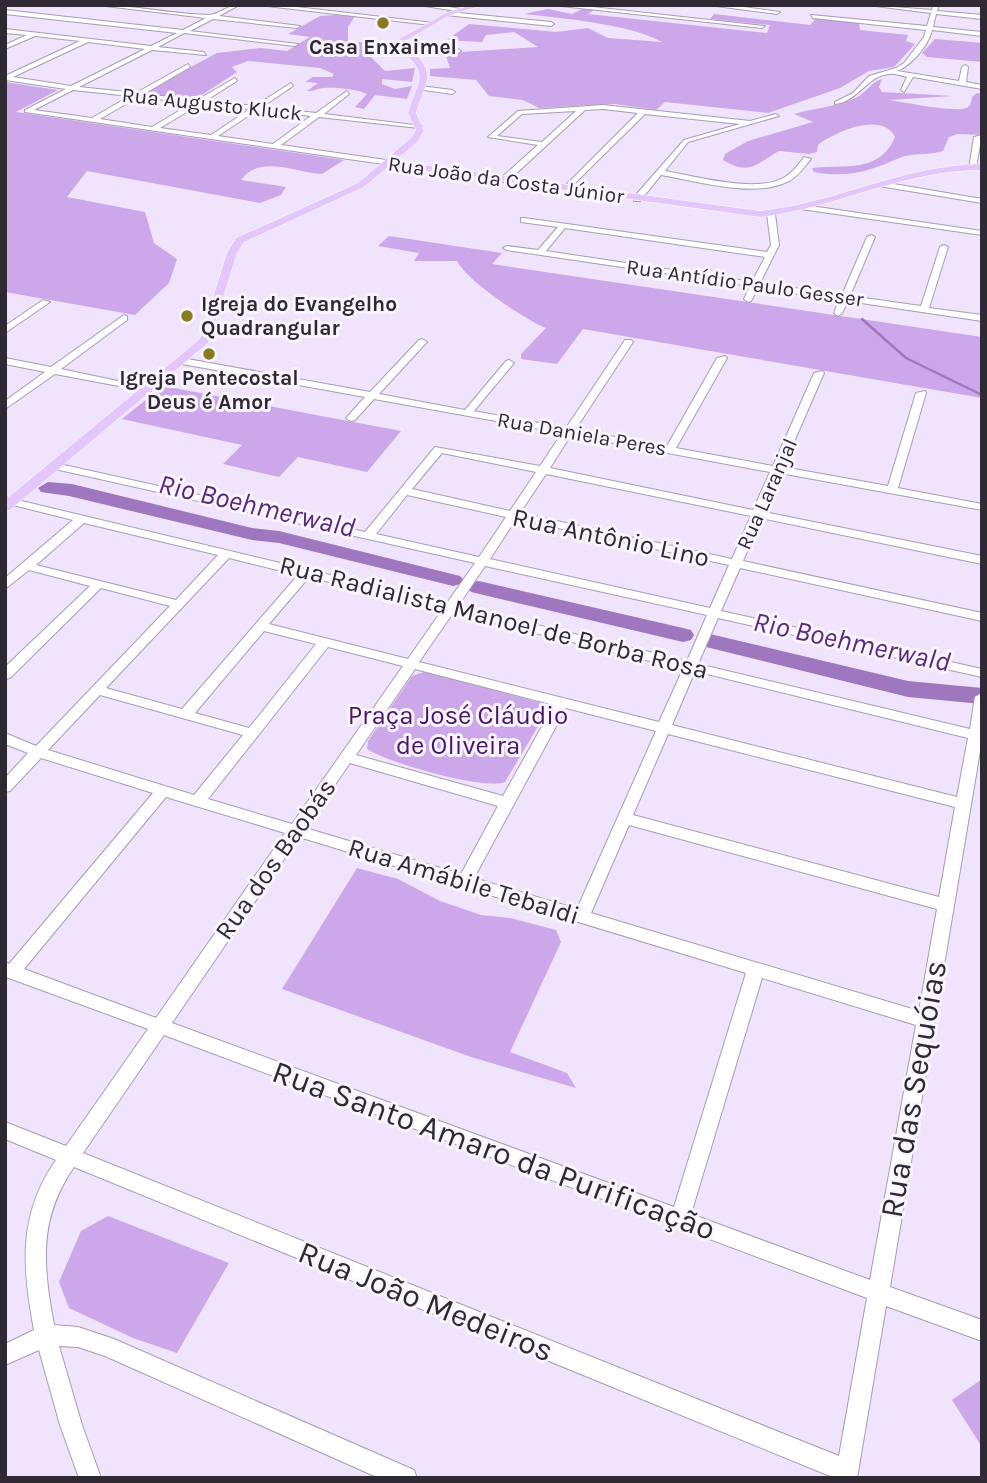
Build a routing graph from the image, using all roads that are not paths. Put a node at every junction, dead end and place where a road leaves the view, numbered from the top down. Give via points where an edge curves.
1 (101, 5) edge
2 (236, 5) edge
3 (261, 5) edge
4 (421, 5) edge
5 (480, 5) edge
6 (555, 5) edge
7 (711, 5) edge
8 (870, 5) edge
9 (935, 8) edge
10 (462, 9) junction
11 (90, 10) dead end
12 (362, 10) dead end
13 (5, 12) edge
14 (777, 12) dead end
15 (80, 15) dead end
16 (354, 15) junction
17 (448, 15) junction
18 (213, 17) junction
19 (982, 17) edge
20 (69, 19) junction
21 (431, 23) junction
22 (806, 23) dead end
23 (58, 24) dead end
24 (551, 24) dead end
25 (297, 26) dead end
26 (762, 26) dead end
27 (929, 28) junction
28 (46, 30) dead end
29 (5, 31) edge
30 (183, 32) junction
31 (982, 34) edge
32 (34, 35) junction
33 (87, 41) junction
34 (295, 44) dead end
35 (402, 44) junction
36 (5, 47) edge
37 (152, 48) junction
38 (458, 51) dead end
39 (204, 54) dead end
40 (188, 66) dead end
41 (965, 67) dead end
42 (891, 72) junction
43 (911, 75) junction
44 (6, 78) edge
45 (235, 80) dead end
46 (291, 85) dead end
47 (962, 85) junction
48 (982, 87) edge
49 (72, 88) junction
50 (420, 88) junction
51 (904, 90) dead end
52 (452, 92) dead end
53 (347, 93) dead end
54 (136, 96) junction
55 (197, 103) junction
56 (837, 103) dead end
57 (583, 108) junction
58 (254, 109) junction
59 (645, 110) junction
60 (317, 116) junction
61 (776, 116) dead end
62 (92, 121) junction
63 (750, 123) junction
64 (418, 126) junction
65 (153, 129) junction
66 (979, 137) edge
67 (211, 138) junction
68 (544, 144) junction
69 (274, 147) junction
70 (807, 159) dead end
71 (390, 163) junction
72 (977, 167) edge
73 (659, 172) junction
74 (504, 180) junction
75 (882, 184) junction
76 (567, 189) junction
77 (637, 199) junction
78 (982, 201) edge
79 (804, 207) junction
80 (771, 214) junction
81 (524, 220) dead end
82 (563, 226) junction
83 (982, 233) edge
84 (871, 237) dead end
85 (944, 247) dead end
86 (507, 248) dead end
87 (540, 253) junction
88 (771, 254) junction
89 (755, 285) junction
90 (845, 298) junction
91 (748, 299) dead end
92 (47, 302) dead end
93 (924, 310) junction
94 (838, 313) dead end
95 (124, 318) dead end
96 (982, 318) edge
97 (5, 330) edge
98 (422, 342) dead end
99 (628, 342) dead end
100 (722, 358) dead end
101 (5, 361) edge
102 (182, 361) junction
103 (509, 363) dead end
104 (53, 371) junction
105 (819, 373) dead end
106 (148, 390) junction
107 (920, 393) dead end
108 (371, 396) junction
109 (5, 406) edge
110 (467, 413) junction
111 (351, 418) dead end
112 (568, 432) junction
113 (670, 450) junction
114 (55, 466) junction
115 (542, 470) junction
116 (778, 470) junction
117 (404, 491) junction
118 (892, 491) junction
119 (8, 503) edge
120 (982, 508) edge
121 (758, 514) junction
122 (513, 515) junction
123 (82, 518) junction
124 (368, 536) junction
125 (227, 553) junction
126 (982, 560) edge
127 (482, 562) junction
128 (736, 564) junction
129 (27, 566) junction
130 (307, 572) junction
131 (99, 584) junction
132 (5, 585) edge
133 (178, 604) junction
134 (450, 607) junction
135 (713, 614) junction
136 (982, 617) edge
137 (261, 626) junction
138 (325, 642) junction
139 (411, 664) junction
140 (691, 664) junction
141 (982, 673) edge
142 (5, 675) edge
143 (97, 691) junction
144 (981, 699) edge
145 (562, 702) junction
146 (186, 715) junction
147 (664, 728) junction
148 (253, 733) junction
149 (975, 735) junction
150 (5, 738) edge
151 (38, 752) junction
152 (345, 757) junction
153 (5, 787) edge
154 (163, 791) junction
155 (198, 802) junction
156 (508, 803) junction
157 (963, 804) junction
158 (624, 818) junction
159 (294, 831) junction
160 (465, 881) junction
161 (945, 905) junction
162 (582, 917) junction
163 (756, 970) junction
164 (9, 971) edge
165 (925, 1020) junction
166 (158, 1026) junction
167 (5, 1130) edge
168 (68, 1156) junction
169 (680, 1219) junction
170 (878, 1293) junction
171 (982, 1331) edge
172 (46, 1335) junction
173 (5, 1355) edge
174 (846, 1475) edge
175 (90, 1478) edge
176 (406, 1478) edge

1 - 11 street
1 - 18 street
2 - 18 street
3 - 16 street
4 - 10 street
5 - 10 main road
6 - 26 street
7 - 14 street
8 - 9 street
9 - 19 street
9 - 27 street
10 - 17 main road
12 - 16 street
13 - 20 street
15 - 20 street
16 - 21 street
17 - 21 main road
17 - 24 street
18 - 25 street
18 - 30 street
20 - 23 street
20 - 30 street
21 - 35 main road
22 - 27 street via 816,13
27 - 31 street
27 - 42 street via 909,60
28 - 32 street
29 - 32 street
30 - 34 street
30 - 37 street
32 - 33 street
32 - 36 street
33 - 37 street
33 - 44 street
35 - 38 street
35 - 50 main road via 423,66
37 - 39 street
37 - 49 street
40 - 54 street
41 - 47 street
42 - 43 street
42 - 56 street via 871,77 855,94
43 - 47 street
43 - 51 street
44 - 49 street, Rua Augusto Kluck
45 - 55 street
46 - 58 street
47 - 48 street
49 - 54 street, Rua Augusto Kluck
49 - 62 street, Rua João da Costa Júnior via 27,111
50 - 52 street
50 - 64 main road via 412,113
53 - 60 street
54 - 55 street, Rua Augusto Kluck
54 - 62 street
55 - 58 street, Rua Augusto Kluck
55 - 65 street
57 - 59 street
57 - 68 street
57 - 68 street via 520,112 491,136
58 - 60 street, Rua Augusto Kluck
58 - 67 street
59 - 63 street
59 - 76 street
60 - 64 street, Rua Augusto Kluck
60 - 69 street
61 - 63 street
62 - 65 street, Rua João da Costa Júnior
63 - 73 street via 686,141
64 - 71 main road via 420,133
65 - 67 street, Rua João da Costa Júnior
66 - 72 street
67 - 69 street, Rua João da Costa Júnior
68 - 74 street
69 - 71 street, Rua João da Costa Júnior
70 - 73 street via 787,180 772,184
71 - 74 main road, Rua João da Costa Júnior
71 - 102 main road via 345,193 240,240 209,333
72 - 75 main road, Rua João da Costa Júnior via 931,169
73 - 77 street
74 - 76 main road, Rua João da Costa Júnior
75 - 78 street
75 - 79 main road, Rua João da Costa Júnior
76 - 77 main road, Rua João da Costa Júnior
77 - 80 main road, Rua João da Costa Júnior
79 - 80 main road, Rua João da Costa Júnior
79 - 83 street
80 - 88 street via 776,240
81 - 82 street
82 - 87 street
82 - 88 street
84 - 90 street
85 - 93 street
86 - 87 street, Rua Antídio Paulo Gesser
87 - 89 street, Rua Antídio Paulo Gesser
88 - 89 street
89 - 90 street, Rua Antídio Paulo Gesser
89 - 91 street
90 - 93 street, Rua Antídio Paulo Gesser
90 - 94 street
92 - 97 street
93 - 96 street, Rua Antídio Paulo Gesser
95 - 104 street
98 - 108 street
99 - 112 street, Rua dos Baobás
100 - 113 street
101 - 104 street
102 - 106 main road
102 - 108 street, Rua Daniela Peres
103 - 110 street
104 - 106 street
104 - 109 street
105 - 116 street, Rua Laranjal
106 - 114 main road
107 - 118 street
108 - 110 street, Rua Daniela Peres
108 - 111 street
110 - 112 street, Rua Daniela Peres
112 - 113 street, Rua Daniela Peres
112 - 115 street, Rua dos Baobás
113 - 116 street, Rua Daniela Peres
114 - 119 main road
114 - 124 street
115 - 117 street via 439,449
115 - 121 street
115 - 122 street, Rua dos Baobás
116 - 118 street, Rua Daniela Peres
116 - 121 street, Rua Laranjal
117 - 122 street, Rua Antônio Lino
117 - 124 street
118 - 120 street, Rua Daniela Peres
119 - 123 street, Rua Radialista Manoel de Borba Rosa
121 - 126 street
121 - 128 street, Rua Laranjal
122 - 127 street, Rua dos Baobás
122 - 128 street, Rua Antônio Lino
123 - 125 street, Rua Radialista Manoel de Borba Rosa
123 - 129 street
124 - 127 street
125 - 130 street, Rua Radialista Manoel de Borba Rosa
125 - 133 street
127 - 134 street, Rua dos Baobás
127 - 135 street
128 - 135 street, Rua Laranjal
128 - 136 street, Rua Antônio Lino
129 - 131 street
129 - 132 street
130 - 134 street, Rua Radialista Manoel de Borba Rosa
130 - 137 street
131 - 133 street
131 - 142 street
133 - 143 street
134 - 139 street, Rua dos Baobás
134 - 140 street, Rua Radialista Manoel de Borba Rosa
135 - 140 street, Rua Laranjal
135 - 141 street
137 - 138 street
137 - 146 street
138 - 139 street
138 - 148 street
139 - 145 street
139 - 152 street, Rua dos Baobás
140 - 147 street, Rua Laranjal
140 - 149 street, Rua Radialista Manoel de Borba Rosa
143 - 146 street
143 - 151 street
144 - 149 street, Rua das Sequóias
145 - 147 street
145 - 156 street
146 - 148 street
147 - 157 street
147 - 158 street, Rua Laranjal
148 - 155 street
149 - 157 street, Rua das Sequóias
150 - 151 street, Rua Amábile Tebaldi
151 - 153 street
151 - 154 street, Rua Amábile Tebaldi
152 - 156 street
152 - 159 street, Rua dos Baobás
154 - 155 street, Rua Amábile Tebaldi
154 - 164 street
155 - 159 street, Rua Amábile Tebaldi
156 - 160 street
157 - 161 street, Rua das Sequóias
158 - 161 street
158 - 162 street, Rua Laranjal
159 - 160 street, Rua Amábile Tebaldi
159 - 166 street, Rua dos Baobás
160 - 162 street, Rua Amábile Tebaldi
161 - 165 street, Rua das Sequóias
162 - 163 street, Rua Amábile Tebaldi
163 - 165 street, Rua Amábile Tebaldi
163 - 169 street
164 - 166 street, Rua Santo Amaro da Purificação
165 - 170 street, Rua das Sequóias
166 - 168 street, Rua dos Baobás
166 - 169 street, Rua Santo Amaro da Purificação
167 - 168 street, Rua João Medeiros
168 - 172 street, Rua dos Baobás via 42,1209 35,1239 35,1273
168 - 174 street, Rua João Medeiros
169 - 170 street, Rua Santo Amaro da Purificação
170 - 171 street, Rua Santo Amaro da Purificação
170 - 174 street, Rua das Sequóias
172 - 173 street
172 - 175 street, Rua dos Baobás
172 - 176 street via 78,1337 107,1346

